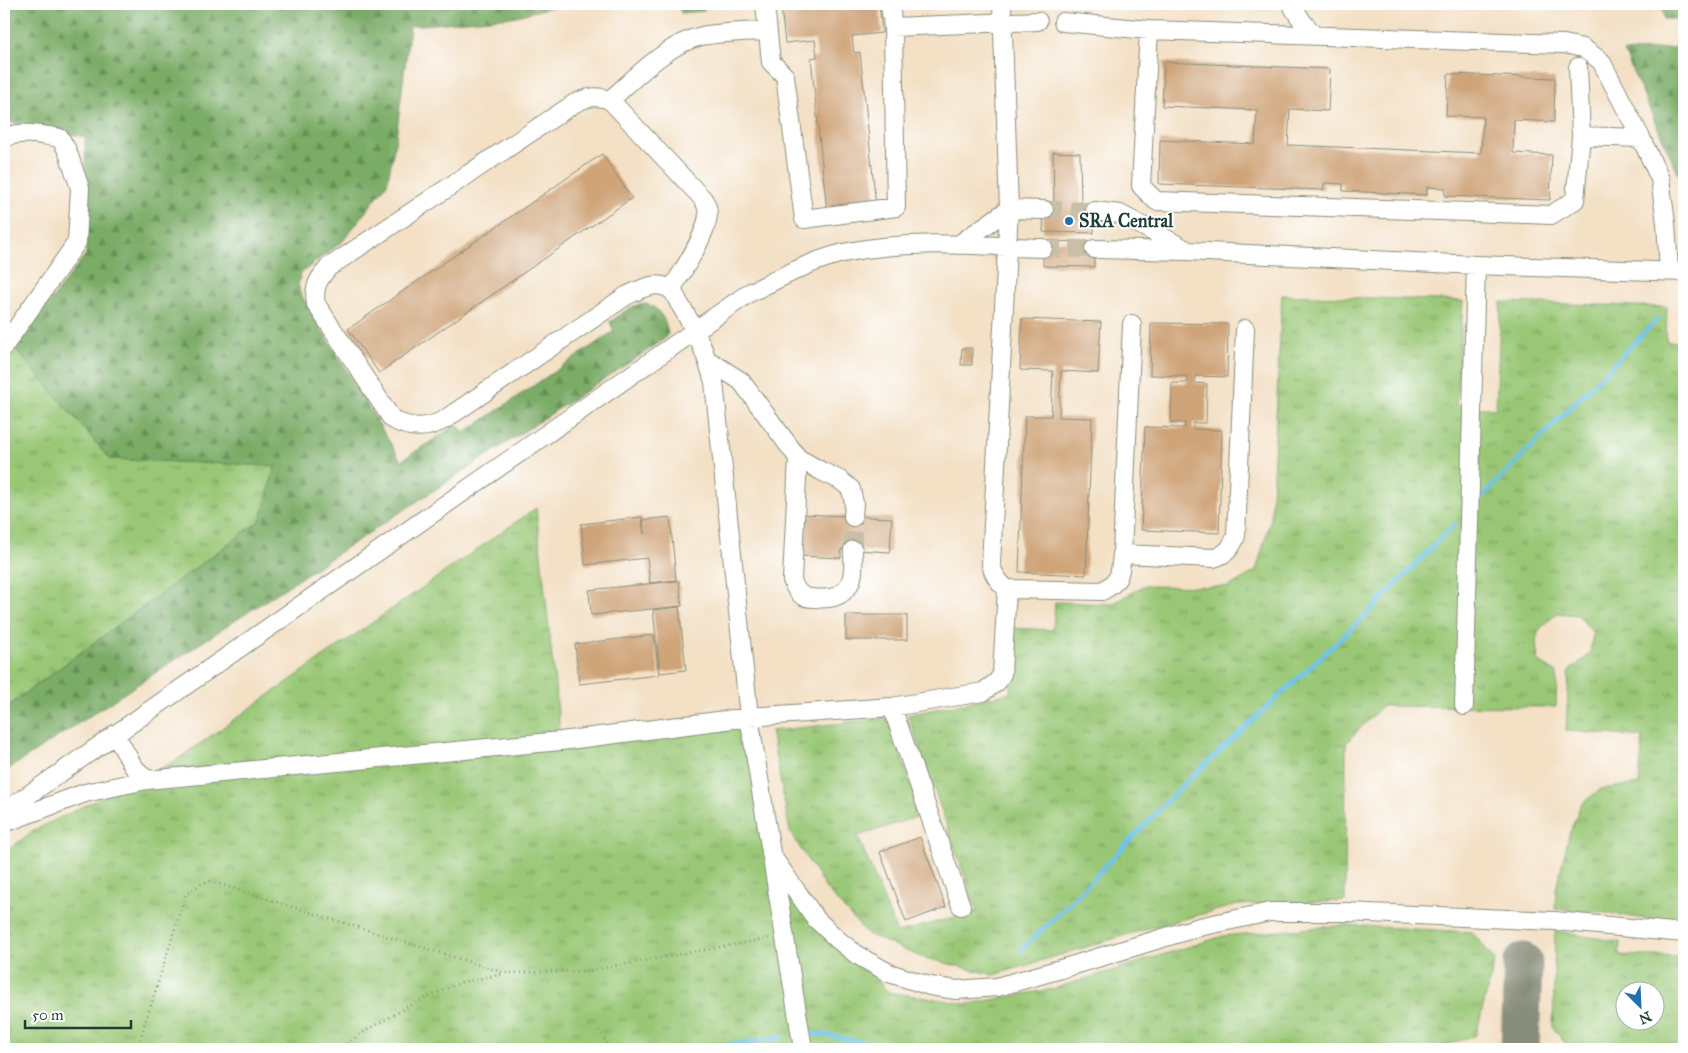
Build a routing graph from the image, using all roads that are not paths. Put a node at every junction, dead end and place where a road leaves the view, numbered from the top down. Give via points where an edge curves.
1 (766, 4) edge
2 (890, 4) edge
3 (1002, 4) edge
4 (1291, 4) edge
5 (1038, 21) dead end
6 (1004, 22) junction
7 (1063, 22) dead end
8 (893, 27) junction
9 (768, 30) junction
10 (1149, 30) junction
11 (1314, 35) junction
12 (1578, 67) dead end
13 (610, 100) junction
14 (1581, 136) junction
15 (4, 138) edge
16 (1641, 138) junction
17 (1009, 209) junction
18 (1044, 210) tunnel mouth
19 (1095, 211) tunnel mouth
20 (958, 246) junction
21 (1006, 247) junction
22 (1043, 248) tunnel mouth
23 (1094, 249) tunnel mouth
24 (1187, 251) junction
25 (1476, 265) junction
26 (1677, 272) edge
27 (671, 290) junction
28 (1132, 324) dead end
29 (1245, 329) dead end
30 (696, 330) junction
31 (4, 346) edge
32 (708, 360) junction
33 (798, 458) junction
34 (854, 516) tunnel mouth
35 (853, 550) tunnel mouth
36 (1122, 554) junction
37 (1007, 588) junction
38 (1464, 706) dead end
39 (892, 707) junction
40 (749, 717) junction
41 (115, 734) junction
42 (148, 780) junction
43 (4, 812) edge
44 (4, 823) edge
45 (772, 857) junction
46 (962, 906) dead end
47 (1684, 933) edge
48 (802, 1049) edge

1 - 9 lane
2 - 8 lane
3 - 6 lane
4 - 11 lane
5 - 6 lane
6 - 8 lane
6 - 17 lane
7 - 10 lane
8 - 9 lane via 896,207 804,219 785,76 771,62
9 - 13 lane via 701,36 682,44 660,57
10 - 11 lane
10 - 14 lane via 1141,186 1156,201 1551,215 1575,200
11 - 16 lane via 1564,44 1583,48 1602,61
12 - 14 lane
13 - 27 lane via 707,206 706,224 692,256
13 - 27 lane via 595,96 575,104 329,267 316,283 316,304 392,420 402,425 424,427 444,420 626,296 649,286
14 - 16 lane
15 - 31 lane via 42,134 60,138 68,150 80,188 77,242
16 - 26 lane via 1660,179
17 - 18 lane
17 - 20 lane
17 - 21 lane
19 - 24 lane via 1120,214
20 - 21 lane
20 - 30 lane via 898,245 847,252 801,268 749,293
21 - 22 lane
21 - 37 lane via 991,564 1000,583
23 - 24 lane
24 - 25 lane
25 - 26 lane
25 - 38 lane
27 - 30 lane
28 - 36 lane
29 - 36 lane via 1236,536 1231,547 1225,554 1214,558
30 - 32 lane
30 - 41 lane
32 - 33 lane via 741,381
32 - 40 lane via 714,382
33 - 34 lane via 851,489
33 - 35 lane via 794,587 806,598 834,598 843,593 852,578
36 - 37 lane via 1119,576 1102,591
37 - 39 lane via 1002,674 998,682 984,692
39 - 40 lane
39 - 46 lane
40 - 42 lane via 560,741
40 - 45 lane
41 - 42 lane via 133,766
41 - 43 lane
42 - 44 lane via 85,793
45 - 47 lane via 816,919 857,955 889,973 930,986 956,990 997,987 1200,927 1270,912 1555,921
45 - 48 lane

